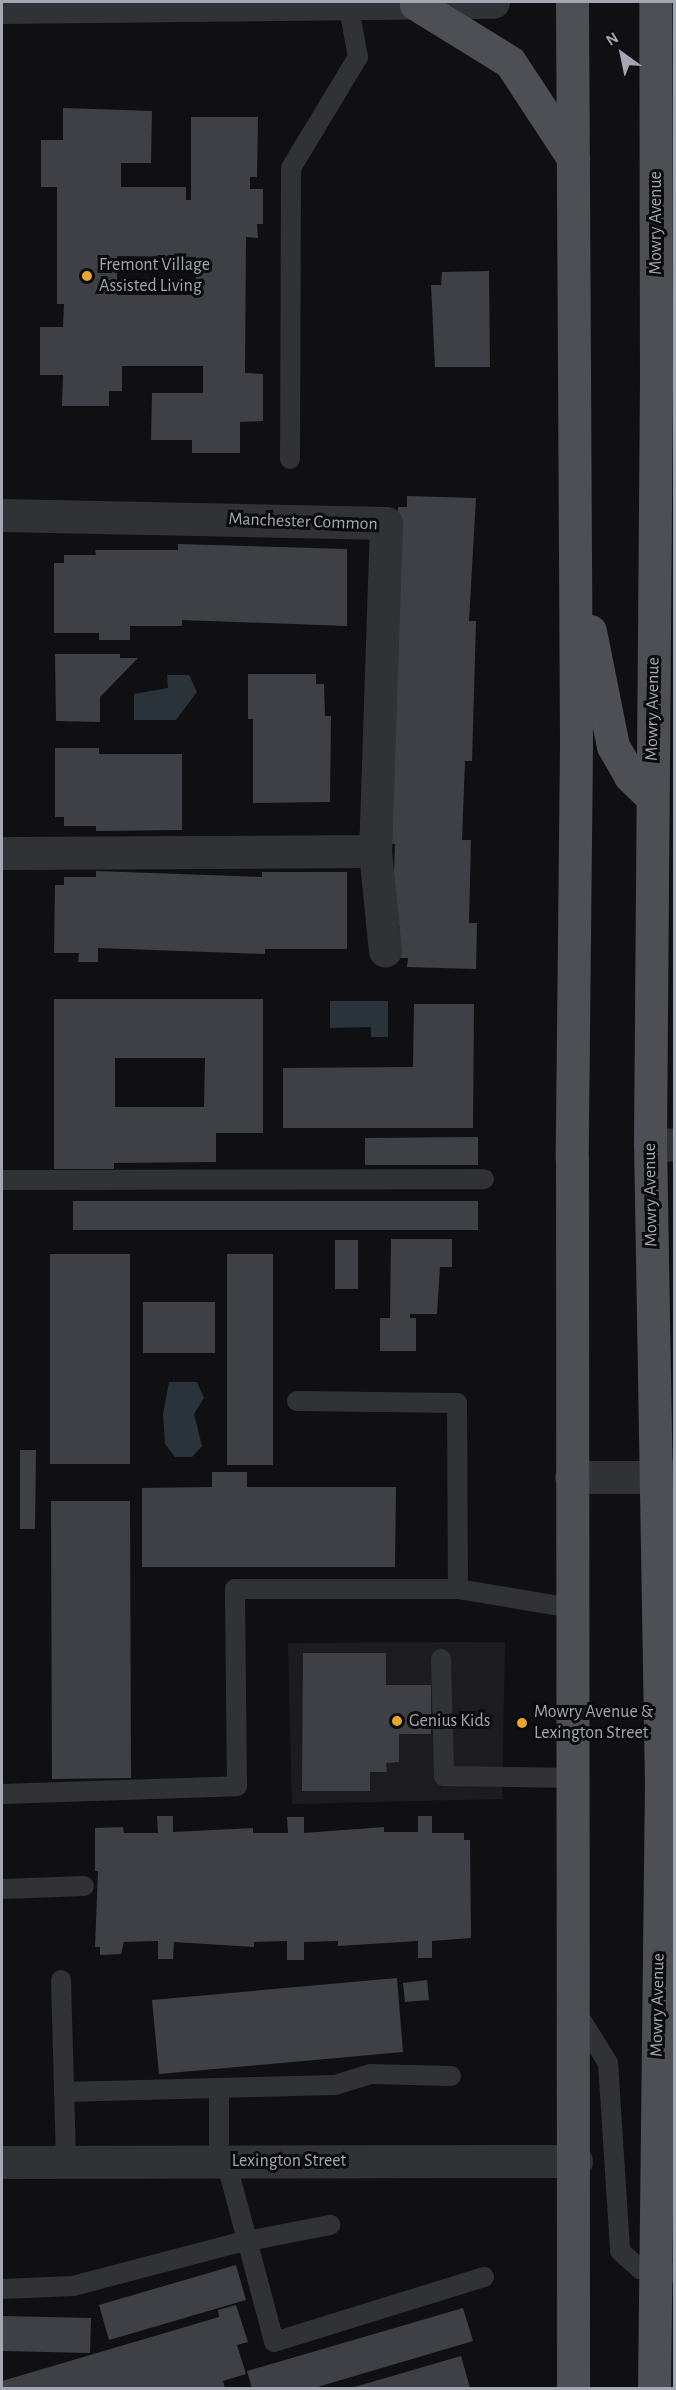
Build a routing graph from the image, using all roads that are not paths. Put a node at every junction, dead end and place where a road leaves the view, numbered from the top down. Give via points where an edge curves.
1 (493, 2) edge
2 (573, 2) edge
3 (655, 2) edge
4 (348, 3) junction
5 (418, 3) edge
6 (2, 7) edge
7 (675, 154) edge
8 (573, 158) junction
9 (657, 196) junction
10 (665, 384) edge
11 (290, 459) dead end
12 (2, 514) edge
13 (575, 555) junction
14 (663, 797) edge
15 (375, 851) junction
16 (2, 853) edge
17 (385, 951) dead end
18 (662, 1145) edge
19 (484, 1179) dead end
20 (2, 1180) edge
21 (652, 1269) junction
22 (675, 1319) edge
23 (297, 1401) dead end
24 (571, 1477) junction
25 (664, 1477) edge
26 (458, 1589) junction
27 (572, 1608) junction
28 (441, 1659) dead end
29 (675, 1721) edge
30 (573, 1778) junction
31 (661, 1784) junction
32 (2, 1794) edge
33 (84, 1886) dead end
34 (2, 1889) edge
35 (61, 1980) dead end
36 (575, 2010) junction
37 (451, 2076) dead end
38 (219, 2088) junction
39 (64, 2092) junction
40 (576, 2161) junction
41 (2, 2162) edge
42 (66, 2162) junction
43 (222, 2162) junction
44 (330, 2225) dead end
45 (247, 2241) junction
46 (664, 2273) edge
47 (484, 2277) dead end
48 (2, 2289) edge
49 (573, 2388) edge
50 (654, 2388) edge

1 - 5 street
2 - 8 main road
3 - 9 main road, Mowry Avenue
4 - 5 street
4 - 6 street
4 - 11 lane via 358,57 291,168
5 - 8 main road via 510,62
7 - 9 main road
8 - 13 main road
9 - 10 main road, Mowry Avenue
10 - 14 main road, Mowry Avenue
12 - 15 street, Manchester Common via 386,523
13 - 14 main road via 613,746 630,776
13 - 24 main road
14 - 18 main road, Mowry Avenue
15 - 16 street
15 - 17 street, Manchester Common
18 - 21 main road, Mowry Avenue
19 - 20 lane
21 - 22 main road
21 - 25 main road, Mowry Avenue
23 - 26 lane via 457,1403
24 - 25 street
24 - 27 main road
25 - 31 main road, Mowry Avenue
26 - 27 lane
26 - 32 lane via 235,1589 237,1786
27 - 30 main road
28 - 30 lane via 444,1776
29 - 31 main road
30 - 36 main road
31 - 46 main road, Mowry Avenue
33 - 34 lane
35 - 39 lane
36 - 40 main road
36 - 46 lane via 608,2063 620,2251 640,2269
37 - 38 lane via 370,2074 335,2085
38 - 39 lane
38 - 43 lane
39 - 42 lane
40 - 43 street, Lexington Street
40 - 49 main road
41 - 42 street, Lexington Street
42 - 43 street, Lexington Street
43 - 45 lane
44 - 45 lane
45 - 47 lane via 274,2342
45 - 48 lane via 74,2286
46 - 50 main road, Mowry Avenue

